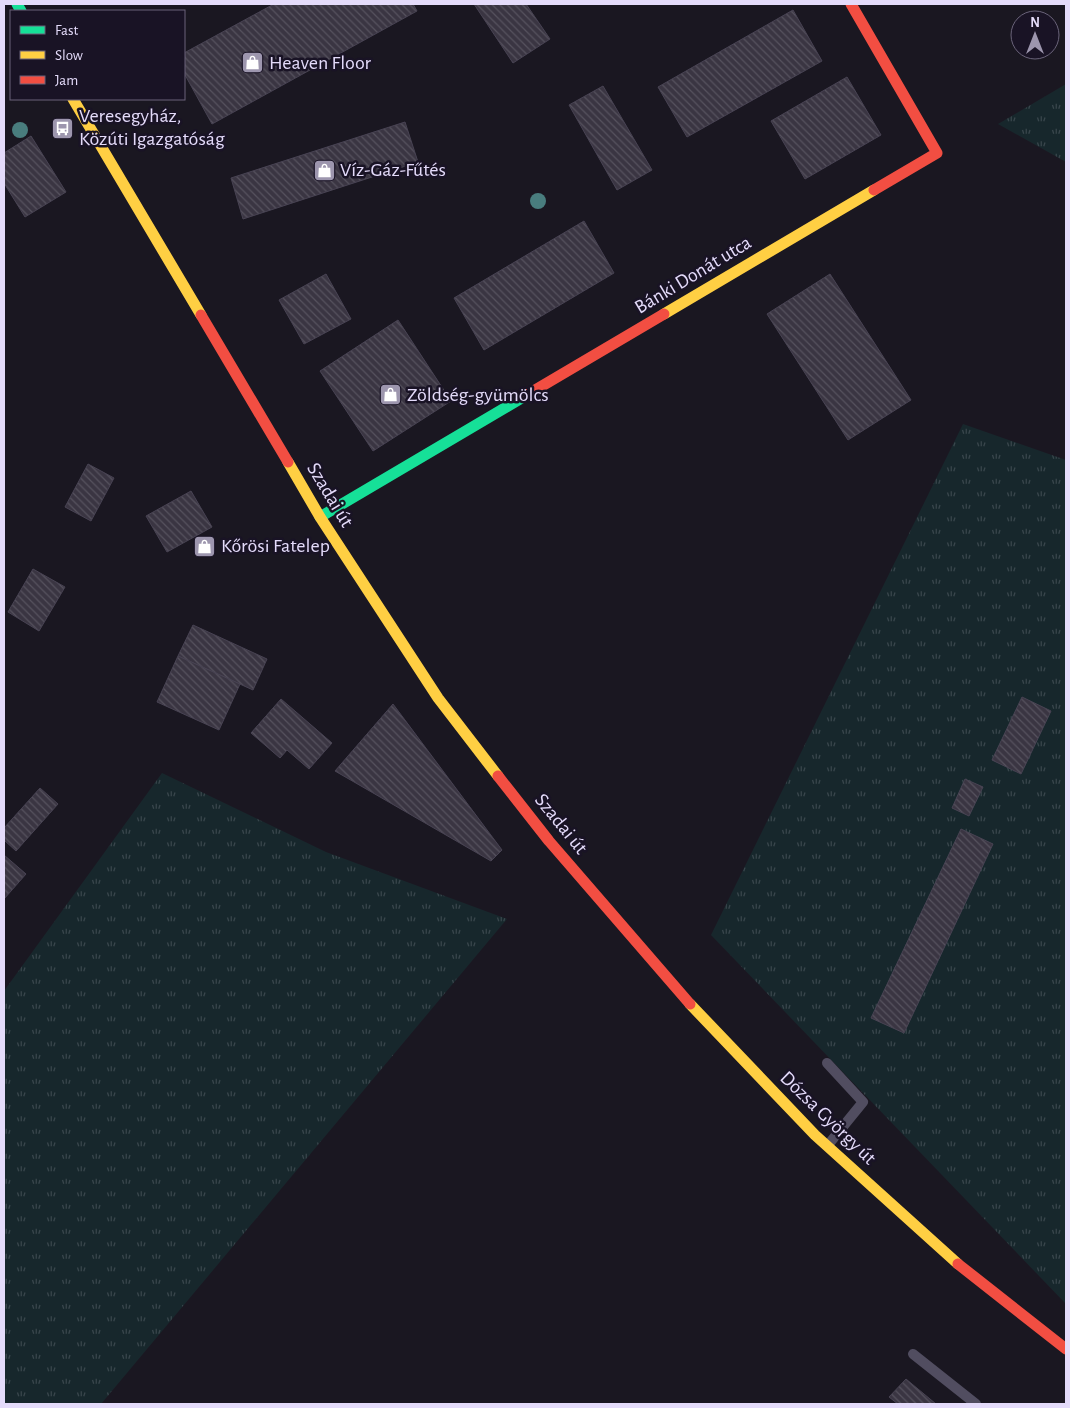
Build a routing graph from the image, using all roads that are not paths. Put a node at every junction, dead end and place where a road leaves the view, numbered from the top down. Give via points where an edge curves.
1 (851, 4) edge
2 (74, 100) edge
3 (320, 517) junction
4 (588, 888) joint
5 (827, 1063) dead end
6 (827, 1146) junction
7 (1066, 1349) edge
8 (913, 1354) dead end
9 (976, 1404) edge

1 - 3 main road, Bánki Donát utca via 937,153
2 - 3 main road, Szadai út
3 - 4 main road, Szadai út via 438,698
4 - 6 main road, Dózsa György út via 674,988
5 - 6 lane via 863,1102
6 - 7 main road, Dózsa György út via 967,1272
8 - 9 lane

